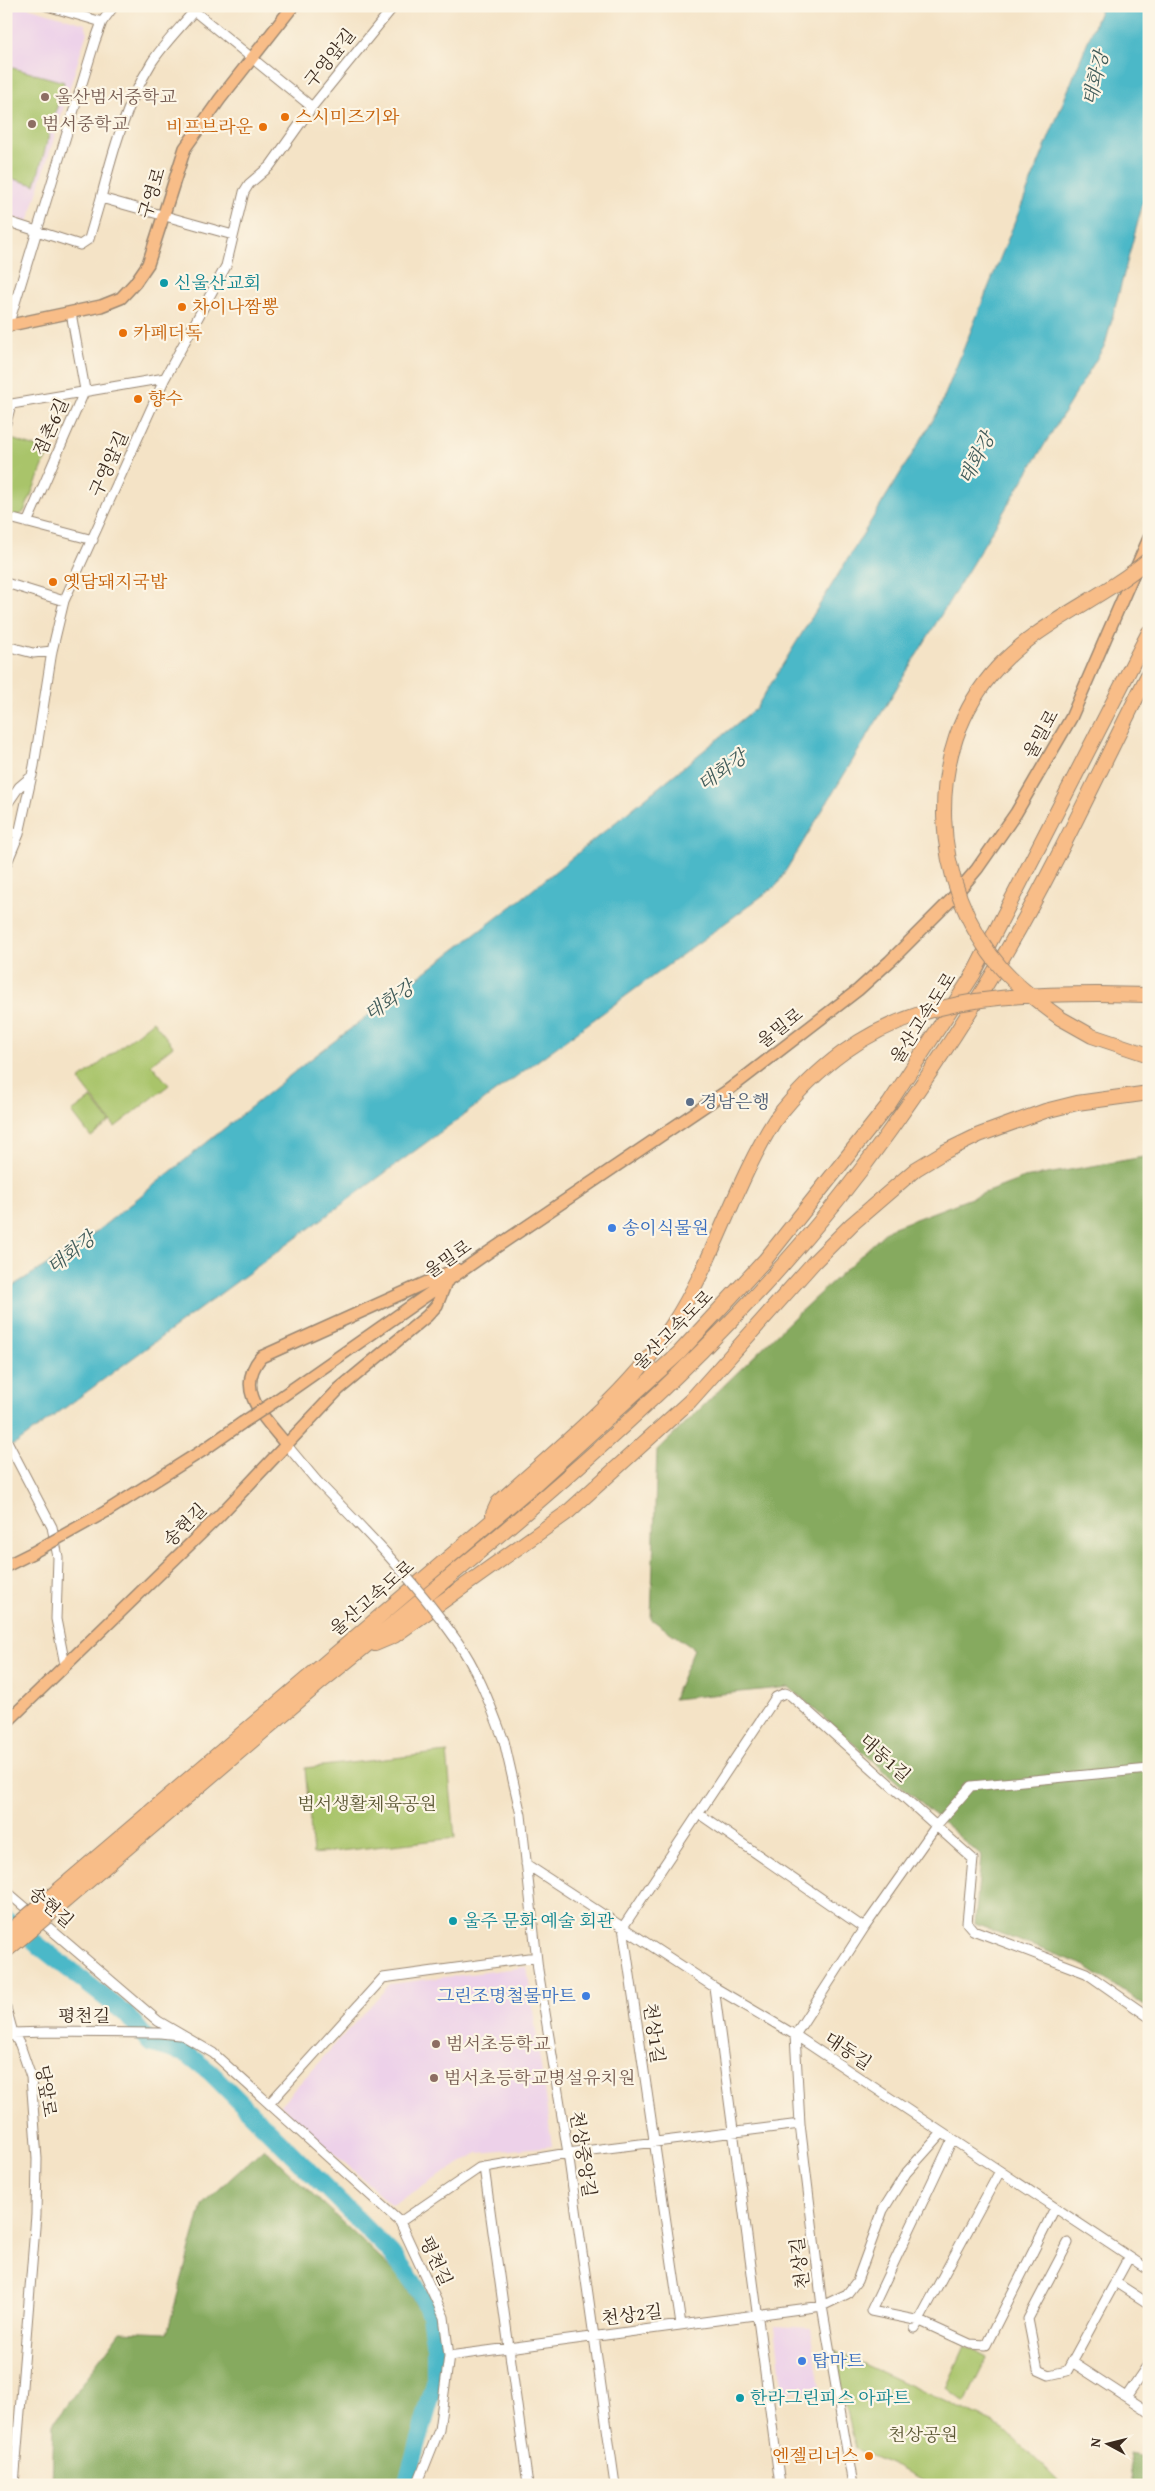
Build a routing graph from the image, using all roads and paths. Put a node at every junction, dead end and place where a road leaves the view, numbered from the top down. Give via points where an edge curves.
1 (47, 6) edge
2 (114, 6) edge
3 (293, 6) edge
4 (394, 6) edge
5 (193, 8) edge
6 (102, 22) junction
7 (250, 59) junction
8 (312, 108) junction
9 (101, 198) junction
10 (164, 215) junction
11 (6, 221) edge
12 (37, 232) junction
13 (233, 235) junction
14 (72, 313) junction
15 (7, 326) edge
16 (166, 378) junction
17 (85, 390) junction
18 (9, 405) edge
19 (6, 423) edge
20 (6, 517) edge
21 (27, 522) junction
22 (1149, 538) edge
23 (93, 540) junction
24 (1149, 559) edge
25 (6, 583) edge
26 (64, 601) junction
27 (1149, 632) edge
28 (6, 646) edge
29 (52, 651) junction
30 (1149, 673) edge
31 (32, 776) junction
32 (6, 806) edge
33 (6, 831) edge
34 (19, 834) junction
35 (6, 865) edge
36 (1149, 995) edge
37 (1149, 1055) edge
38 (1149, 1093) edge
39 (480, 1258) junction
40 (446, 1282) junction
41 (6, 1439) edge
42 (286, 1443) junction
43 (488, 1523) junction
44 (6, 1566) edge
45 (363, 1649) junction
46 (65, 1665) junction
47 (6, 1723) edge
48 (1149, 1769) edge
49 (698, 1813) junction
50 (936, 1826) junction
51 (526, 1864) junction
52 (6, 1891) edge
53 (47, 1908) junction
54 (623, 1927) junction
55 (864, 1928) junction
56 (6, 1934) edge
57 (73, 1949) joint
58 (6, 1951) edge
59 (536, 1957) junction
60 (714, 1987) junction
61 (6, 2008) edge
62 (1149, 2017) edge
63 (795, 2035) junction
64 (10, 2036) edge
65 (186, 2036) junction
66 (269, 2104) junction
67 (800, 2124) junction
68 (735, 2132) junction
69 (942, 2134) junction
70 (952, 2140) junction
71 (654, 2144) junction
72 (568, 2153) junction
73 (484, 2167) junction
74 (1000, 2171) junction
75 (1055, 2208) junction
76 (400, 2222) junction
77 (1068, 2243) dead end
78 (1129, 2257) junction
79 (1149, 2270) edge
80 (1115, 2282) junction
81 (1149, 2304) edge
82 (822, 2306) junction
83 (759, 2315) junction
84 (917, 2324) junction
85 (681, 2325) junction
86 (593, 2337) junction
87 (509, 2349) junction
88 (449, 2356) junction
89 (1072, 2362) junction
90 (1149, 2363) edge
91 (1126, 2397) junction
92 (1149, 2412) edge
93 (14, 2485) edge
94 (417, 2485) edge
95 (528, 2485) edge
96 (614, 2485) edge
97 (780, 2485) edge
98 (852, 2485) edge

1 - 6 street
2 - 6 street
3 - 7 main road, 구영로
4 - 8 street, 구영앞길
5 - 7 street, 구영앞길
5 - 9 street via 153,60 135,92 119,133
6 - 12 street
7 - 8 street, 구영앞길
7 - 10 main road, 구영로 via 185,148
8 - 13 street, 구영앞길 via 270,166 244,192
9 - 10 street
9 - 12 street via 89,239 80,245
10 - 13 street
10 - 14 main road, 구영로 via 148,264 135,284 121,298
11 - 12 street
12 - 15 street
13 - 16 street, 구영앞길 via 226,266
14 - 15 main road, 구영로
14 - 17 street
16 - 17 street
16 - 23 street, 구영앞길
17 - 18 street, 점촌6길
17 - 21 street, 점촌6길
18 - 19 street
20 - 21 street
21 - 23 street
22 - 39 main road, 울밀로 via 1071,718 1016,813 950,901 858,990 727,1091
23 - 26 street, 구영앞길
24 - 37 highway, bridge via 1120,581 1030,637 997,668 962,722 949,764 944,808 944,834 950,866 963,905 1002,969 1060,1018 1092,1036
25 - 26 street
26 - 29 street, 구영앞길
27 - 43 highway, 울산고속도로 via 972,975 889,1104 766,1260 711,1320 634,1396
28 - 29 street via 33,653
29 - 31 street, 구영앞길
30 - 45 highway, 울산고속도로 via 1007,951 931,1072 852,1182 738,1313 659,1394 564,1480
31 - 32 street via 19,787
31 - 34 street, 구영앞길
33 - 34 street
34 - 35 street, 구영앞길
36 - 43 highway, bridge via 989,997 914,1014 889,1024 848,1048 806,1082 775,1120 749,1164 700,1276 661,1342 619,1390 498,1503
38 - 45 highway via 1076,1103 1037,1114 978,1135 916,1170 852,1224 690,1401 568,1512 394,1636
39 - 40 main road, 울밀로
39 - 42 main road via 261,1357 252,1367 249,1377 252,1399
40 - 42 main road, 송현길 via 437,1305 427,1316 338,1389
40 - 44 main road, 울밀로, bridge via 184,1463 107,1511
41 - 46 street via 52,1527 58,1557 56,1619
42 - 46 main road, 송현길 via 219,1516
42 - 51 street, 천상중앙길, bridge via 316,1480 390,1556 458,1642 483,1689 504,1741 517,1793
43 - 53 highway, 울산고속도로
45 - 53 highway, 울산고속도로
46 - 47 main road
48 - 50 street via 971,1786
49 - 50 street, 대동1길 via 776,1697 785,1693
49 - 54 street, 대동1길
49 - 55 street
50 - 55 street
50 - 62 street, 대동1길 via 973,1859 967,1923 973,1930 1086,1973
51 - 54 street, 대동길
51 - 59 street, 천상중앙길
52 - 57 street, 송현길
53 - 56 highway, bridge
53 - 58 highway, bridge
54 - 60 street, 대동길
54 - 71 street, 천상1길
55 - 63 street
57 - 65 street, 평천길 via 158,2021
59 - 66 street via 383,1978
59 - 72 street, 천상중앙길
60 - 63 street, 대동길
60 - 68 street
61 - 64 street, 당앞로
63 - 67 street, 천상길
63 - 69 street, 대동길
64 - 65 street, 평천길 via 46,2032
64 - 93 street, 당앞로 via 20,2045 31,2076 37,2159 36,2215
65 - 66 street, 평천길 via 213,2053
66 - 76 street, 평천길
67 - 68 street
67 - 82 street, 천상길
68 - 71 street
68 - 83 street
69 - 70 street, 대동길
69 - 82 street, 천상2길 via 906,2174 883,2210 857,2281 847,2294
70 - 74 street, 대동길
70 - 84 street via 871,2311
71 - 72 street
71 - 85 street, 천상1길
72 - 73 street
72 - 86 street, 천상중앙길
73 - 76 street
73 - 87 street
74 - 75 street, 대동길
74 - 84 street
75 - 78 street, 대동길
75 - 84 street via 986,2345 970,2344
76 - 88 street, 평천길 via 444,2317
77 - 89 street via 1028,2319 1038,2370 1049,2374 1067,2371
78 - 79 street, 대동길
78 - 80 street
80 - 81 street
80 - 89 street
82 - 83 street, 천상2길
82 - 98 street, 천상길
83 - 85 street, 천상2길
83 - 97 street
85 - 86 street, 천상2길
86 - 87 street, 천상2길
86 - 96 street, 천상중앙길
87 - 88 street, 천상2길
87 - 95 street
88 - 94 street, 평천길 via 439,2430
89 - 91 street
90 - 91 street
91 - 92 street

